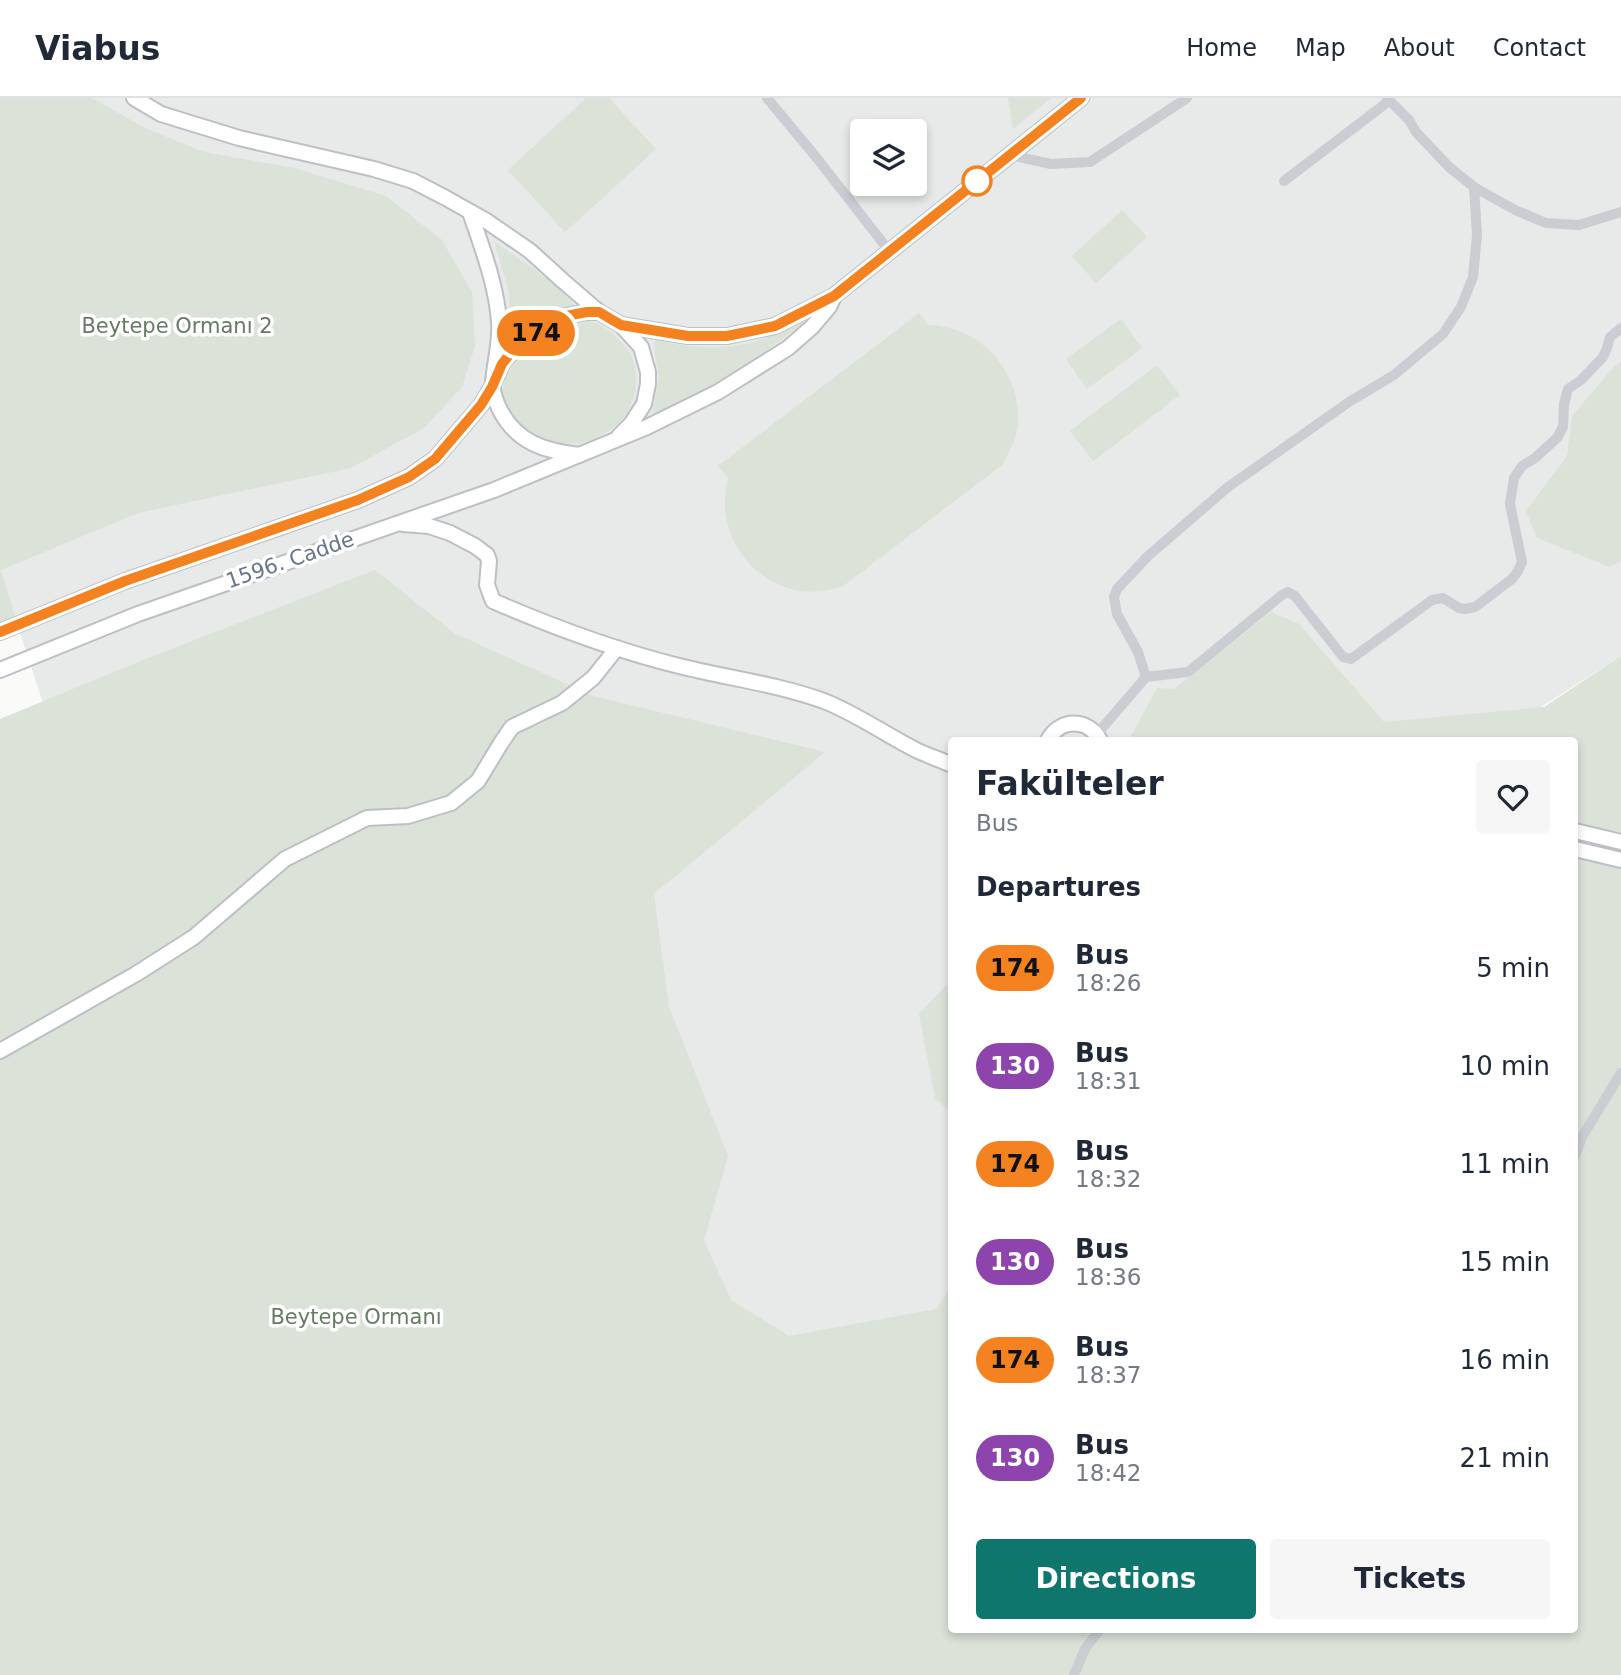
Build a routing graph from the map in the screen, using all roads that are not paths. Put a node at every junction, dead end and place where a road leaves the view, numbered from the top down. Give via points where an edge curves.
1 (134, 98) edge
2 (767, 98) edge
3 (1082, 98) edge
4 (1187, 98) edge
5 (1388, 100) edge
6 (1010, 155) junction
7 (1284, 181) dead end
8 (1474, 187) junction
9 (470, 212) junction
10 (1621, 212) edge
11 (890, 252) junction
12 (834, 296) junction
13 (599, 312) junction
14 (621, 325) junction
15 (1621, 328) edge
16 (492, 387) junction
17 (614, 442) junction
18 (581, 455) junction
19 (397, 524) junction
20 (0, 632) edge
21 (617, 648) junction
22 (0, 670) edge
23 (1146, 677) junction
24 (1050, 737) edge
25 (1098, 737) edge
26 (948, 763) edge
27 (1578, 832) edge
28 (1621, 842) edge
29 (1578, 850) edge
30 (1621, 860) edge
31 (0, 1051) edge
32 (1621, 1073) edge
33 (1578, 1148) edge
34 (1097, 1633) edge
35 (1074, 1675) edge

1 - 9 main road via 162,114 239,138 412,181
2 - 11 street
3 - 6 main road, 1596. Cadde
4 - 6 street via 1090,162 1051,164
5 - 7 street
5 - 8 street via 1449,167
6 - 11 main road, 1596. Cadde
8 - 10 street via 1546,223 1579,225
8 - 23 street via 1477,235 1473,277 1443,334 1394,375 1228,487 1116,589 1117,614
9 - 13 main road via 530,251
9 - 16 main road via 499,314
11 - 12 main road, 1596. Cadde
12 - 14 main road, 1596. Cadde via 775,326 727,336 688,336
12 - 17 main road, 1596. Cadde via 812,327 788,348 681,412
13 - 14 main road, 1596. Cadde
13 - 16 main road, 1596. Cadde via 566,316 536,332 513,350
14 - 17 main road, 1596. Cadde via 641,347 648,384 639,412
15 - 23 street via 1610,337 1597,363 1568,389 1558,438 1514,478 1510,504 1522,562 1511,579 1475,607 1465,610 1443,598 1432,600 1351,659 1343,657 1288,592 1188,672
16 - 18 main road via 503,416 520,436 542,448
16 - 20 main road, 1596. Cadde via 435,459 409,477
17 - 18 main road, 1596. Cadde
18 - 19 main road, 1596. Cadde
19 - 21 main road via 450,533 487,555 487,585 493,601
19 - 22 main road, 1596. Cadde via 138,614
21 - 26 main road via 824,701
21 - 31 main road via 593,678 562,703 512,727 478,781 451,803 408,816 367,818 285,859 194,937
23 - 25 street
24 - 25 main road via 1072,723 1090,728
27 - 28 main road
29 - 30 main road
32 - 33 street
34 - 35 street

